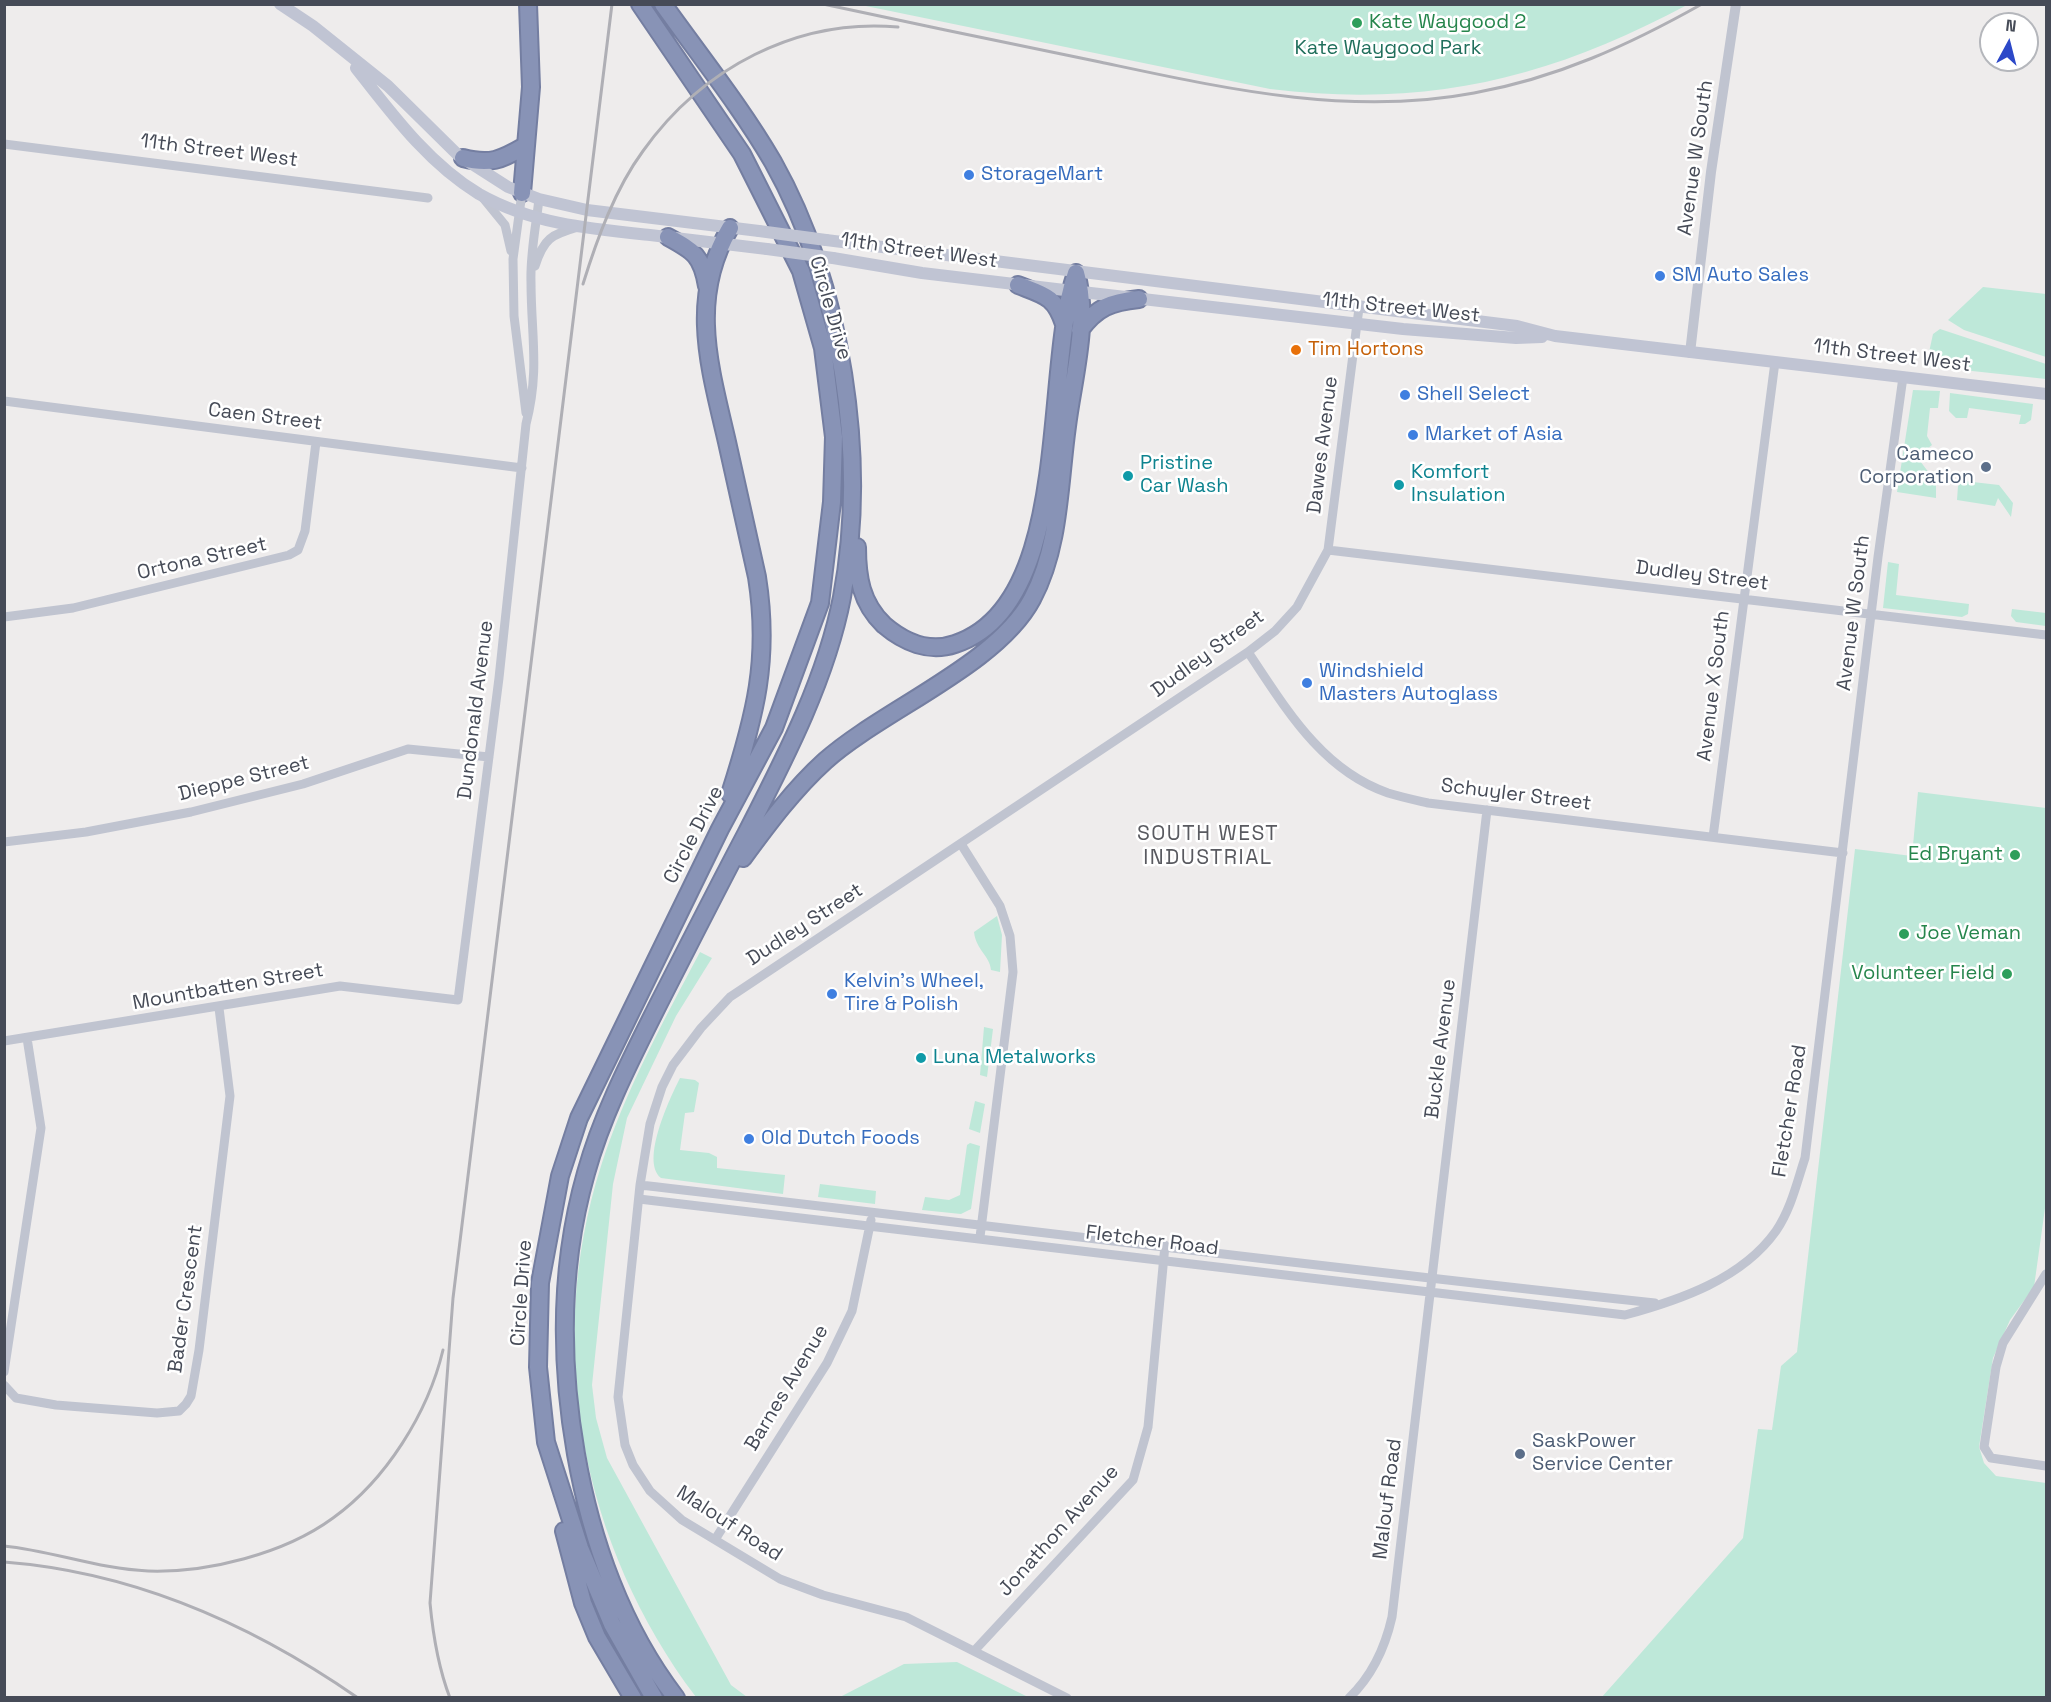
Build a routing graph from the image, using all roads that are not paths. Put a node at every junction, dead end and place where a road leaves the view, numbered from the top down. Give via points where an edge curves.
1 (280, 4) edge
2 (528, 4) edge
3 (640, 4) edge
4 (663, 4) edge
5 (1736, 4) edge
6 (345, 53) junction
7 (4, 144) edge
8 (525, 146) junction
9 (463, 158) junction
10 (478, 192) junction
11 (522, 193) junction
12 (428, 198) dead end
13 (539, 199) junction
14 (520, 214) junction
15 (537, 219) junction
16 (578, 227) junction
17 (730, 228) junction
18 (668, 237) junction
19 (721, 243) junction
20 (513, 259) junction
21 (1076, 273) junction
22 (530, 280) junction
23 (1018, 285) junction
24 (707, 290) junction
25 (1076, 291) junction
26 (1139, 298) junction
27 (1359, 308) junction
28 (1356, 324) junction
29 (1072, 327) junction
30 (1555, 336) junction
31 (1690, 353) junction
32 (1775, 362) junction
33 (1903, 377) junction
34 (2046, 394) edge
35 (4, 401) edge
36 (526, 424) junction
37 (316, 442) junction
38 (522, 468) junction
39 (851, 474) junction
40 (1328, 550) junction
41 (1743, 600) junction
42 (1871, 614) junction
43 (4, 617) edge
44 (2046, 635) edge
45 (1248, 652) junction
46 (489, 757) junction
47 (1487, 810) junction
48 (720, 829) junction
49 (1713, 837) junction
50 (4, 842) edge
51 (961, 844) junction
52 (1843, 853) junction
53 (715, 894) junction
54 (458, 1000) joint
55 (219, 1008) junction
56 (27, 1038) junction
57 (4, 1041) edge
58 (640, 1185) junction
59 (639, 1199) junction
60 (872, 1212) junction
61 (871, 1224) junction
62 (981, 1224) junction
63 (980, 1237) junction
64 (1165, 1245) junction
65 (1164, 1261) junction
66 (2046, 1274) edge
67 (1431, 1280) junction
68 (1430, 1293) junction
69 (1658, 1303) junction
70 (4, 1372) edge
71 (4, 1385) edge
72 (546, 1442) junction
73 (2046, 1466) edge
74 (716, 1538) junction
75 (975, 1650) junction
76 (633, 1698) edge
77 (654, 1698) edge
78 (676, 1698) edge
79 (1067, 1698) edge
80 (1349, 1698) edge

1 - 6 main road, 11th Street West
2 - 8 highway via 531,87
3 - 48 highway, Circle Drive via 742,154 801,271 823,348 834,437 832,502 820,603 774,728
4 - 39 highway, Circle Drive via 753,131 792,200 825,291 835,333 849,413
5 - 31 street, Avenue W South
6 - 9 main road, 11th Street West via 388,86
6 - 10 main road, 11th Street West via 403,128 438,163
7 - 12 street, 11th Street West
8 - 9 highway via 484,164
8 - 11 highway
9 - 11 main road, 11th Street West
10 - 14 main road, 11th Street West
10 - 20 street, Dundonald Avenue via 506,225
11 - 13 main road, 11th Street West
11 - 14 street, Dundonald Avenue
13 - 15 street, Dundonald Avenue
13 - 17 main road, 11th Street West via 609,214
14 - 15 main road, 11th Street West
14 - 20 street, Dundonald Avenue
15 - 16 main road, 11th Street West
15 - 22 street, Dundonald Avenue
16 - 18 main road, 11th Street West
16 - 22 street, Dundonald Avenue via 546,240
17 - 19 highway
17 - 21 main road, 11th Street West, bridge
18 - 19 main road, 11th Street West
18 - 24 highway via 692,250 704,267
19 - 23 main road, 11th Street West, bridge
19 - 24 highway
20 - 36 street, Dundonald Avenue via 514,315
21 - 25 highway
21 - 27 main road, 11th Street West
22 - 36 street, Dundonald Avenue via 535,391
23 - 25 main road, 11th Street West
23 - 29 highway via 1052,299
24 - 48 highway via 707,354 762,609 761,679 752,725
25 - 26 main road, 11th Street West
25 - 29 highway
26 - 28 main road, 11th Street West
26 - 29 highway via 1104,305
27 - 28 street, Dawes Avenue
27 - 30 main road, 11th Street West via 1516,326
28 - 30 main road, 11th Street West via 1516,338
28 - 40 street, Dawes Avenue
29 - 39 highway via 1032,555 1017,591 983,629 947,647 916,645 902,639 874,615 861,593 858,577
29 - 53 highway via 1052,539 1032,599 990,647 826,760 784,803
30 - 31 main road, 11th Street West
31 - 32 main road, 11th Street West
32 - 33 main road, 11th Street West
32 - 41 street, Avenue X South
33 - 34 main road, 11th Street West
33 - 42 street, Avenue W South
35 - 37 street, Caen Street
36 - 38 street, Dundonald Avenue
37 - 38 street, Caen Street
37 - 43 street, Ortona Street via 305,531 298,550 72,608
38 - 46 street, Dundonald Avenue
39 - 53 highway, Circle Drive via 842,596 829,646 783,762
40 - 41 street, Dudley Street
40 - 45 street, Dudley Street via 1297,607
41 - 42 street, Dudley Street
41 - 49 street, Avenue X South
42 - 44 street, Dudley Street
42 - 52 street, Avenue W South
45 - 47 street, Schuyler Street via 1300,729 1336,765 1386,793
45 - 51 street, Dudley Street
46 - 50 street, Dieppe Street via 408,749 303,784 191,812 86,832
46 - 54 street, Dundonald Avenue
47 - 49 street, Schuyler Street
47 - 67 street, Buckle Avenue
48 - 72 highway, Circle Drive via 579,1118 560,1176 539,1294 538,1367
49 - 52 street, Schuyler Street
51 - 58 street, Dudley Street via 730,997 673,1065 662,1087 650,1124
51 - 62 street via 1000,906 1010,936 1013,972
52 - 69 street, Fletcher Road via 1805,1158 1793,1197 1776,1230 1750,1259 1721,1279
53 - 78 highway, Circle Drive via 631,1060 587,1169 573,1223 565,1319 567,1396 585,1504 615,1589 644,1649
54 - 55 street, Mountbatten Street via 340,986
55 - 56 street, Mountbatten Street
55 - 71 street, Bader Crescent via 230,1096 191,1396 179,1411 157,1413 16,1398
56 - 57 street, Mountbatten Street
56 - 70 street via 41,1128
58 - 59 street, Dudley Street
58 - 60 street, Fletcher Road
59 - 61 street, Fletcher Road
59 - 74 street, Malouf Road via 618,1397 625,1445 641,1479 663,1504 682,1520
60 - 61 street, Barnes Avenue
60 - 62 street, Fletcher Road
61 - 63 street, Fletcher Road
61 - 74 street, Barnes Avenue via 852,1311 827,1363
62 - 63 street
62 - 64 street, Fletcher Road
63 - 65 street, Fletcher Road
64 - 65 street, Jonathon Avenue
64 - 67 street, Fletcher Road
65 - 68 street, Fletcher Road
65 - 75 street, Jonathon Avenue via 1148,1427 1133,1480
66 - 73 street via 2004,1343 1996,1367 1984,1447 1991,1458
67 - 68 street, Buckle Avenue
67 - 69 street, Fletcher Road
68 - 69 street, Fletcher Road via 1625,1315
68 - 80 street, Malouf Road via 1392,1617 1377,1664
72 - 76 highway via 583,1603 597,1637
72 - 77 highway, Circle Drive via 580,1548 612,1624
74 - 75 street, Malouf Road via 798,1587 896,1613
75 - 79 street, Malouf Road

